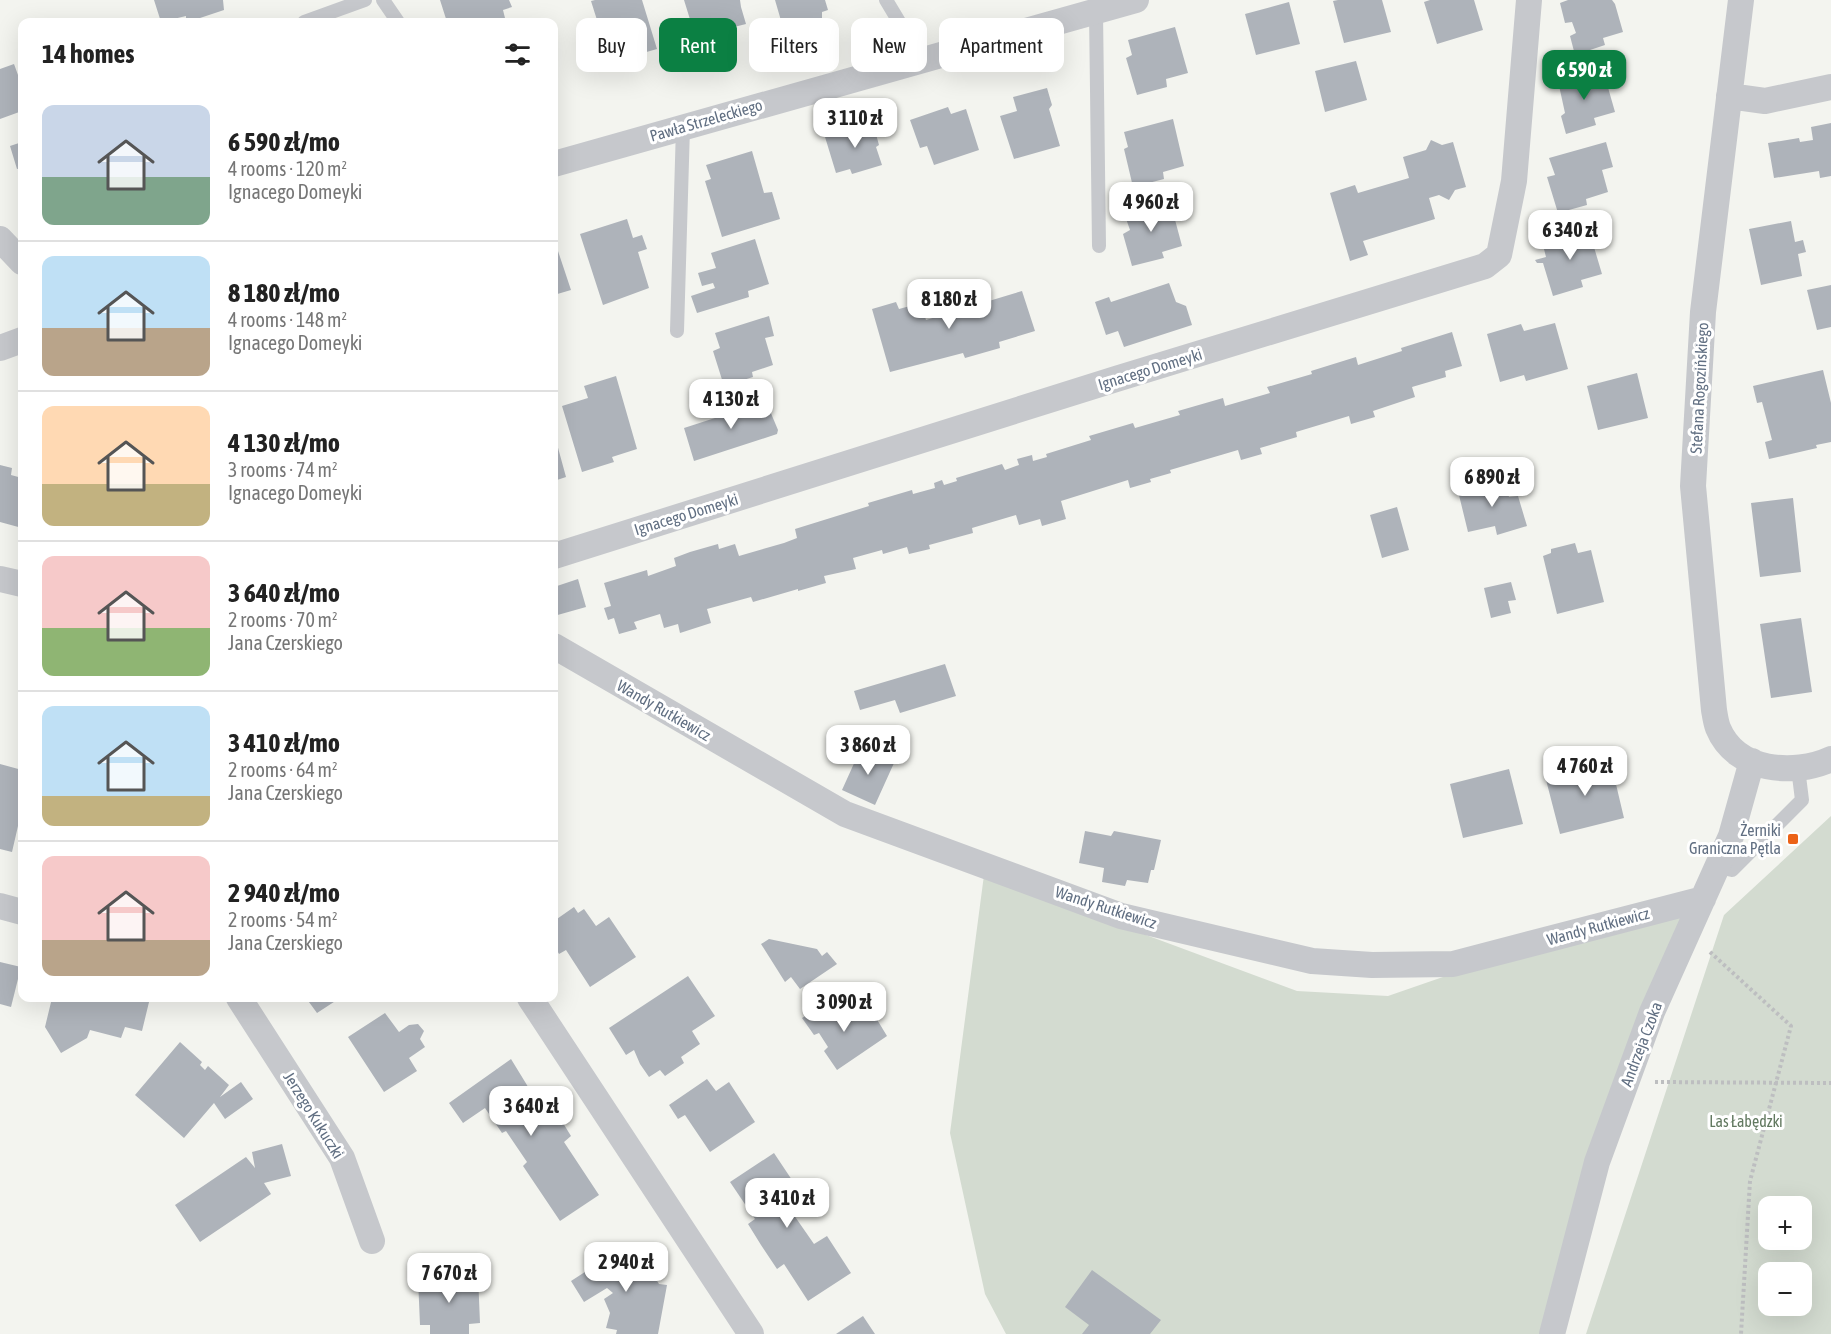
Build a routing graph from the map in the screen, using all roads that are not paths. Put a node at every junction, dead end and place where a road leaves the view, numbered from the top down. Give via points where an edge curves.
1 (365, 0) edge
2 (383, 0) edge
3 (886, 0) edge
4 (1136, 0) edge
5 (1529, 0) edge
6 (1741, 0) edge
7 (1096, 12) junction
8 (315, 18) edge
9 (395, 18) edge
10 (897, 18) edge
11 (927, 59) edge
12 (879, 72) edge
13 (1831, 87) edge
14 (1729, 96) junction
15 (683, 127) junction
16 (558, 163) edge
17 (0, 239) edge
18 (1099, 246) dead end
19 (18, 258) edge
20 (677, 331) dead end
21 (18, 341) edge
22 (0, 348) edge
23 (558, 555) edge
24 (0, 579) edge
25 (18, 583) edge
26 (558, 648) edge
27 (1831, 759) edge
28 (1752, 761) junction
29 (1798, 768) junction
30 (1718, 867) junction
31 (1704, 898) junction
32 (0, 906) edge
33 (18, 911) edge
34 (242, 1002) edge
35 (533, 1002) edge
36 (372, 1241) dead end
37 (751, 1334) edge
38 (1552, 1334) edge

1 - 8 lane
2 - 9 lane
3 - 10 lane
4 - 7 street, Pawła Strzeleckiego
5 - 23 street, Ignacego Domeyki via 1514,182 1499,255 1485,266
6 - 14 street, Stefana Rogozińskiego
7 - 11 street, Pawła Strzeleckiego
7 - 18 lane
12 - 15 street, Pawła Strzeleckiego
13 - 14 street via 1765,101
14 - 28 street, Stefana Rogozińskiego via 1703,312 1693,486 1718,729 1738,754
15 - 16 street, Pawła Strzeleckiego
15 - 20 lane
17 - 19 street
21 - 22 street
24 - 25 street
26 - 31 street, Wandy Rutkiewicz via 845,814 1122,916 1312,961 1453,964
27 - 29 street
28 - 29 street via 1766,767
28 - 30 street, Andrzeja Czoka
29 - 30 lane via 1802,800 1732,870
30 - 31 street, Andrzeja Czoka
31 - 38 street, Andrzeja Czoka via 1652,1012 1596,1162
32 - 33 street
34 - 36 street, Jerzego Kukuczki via 342,1158
35 - 37 street

